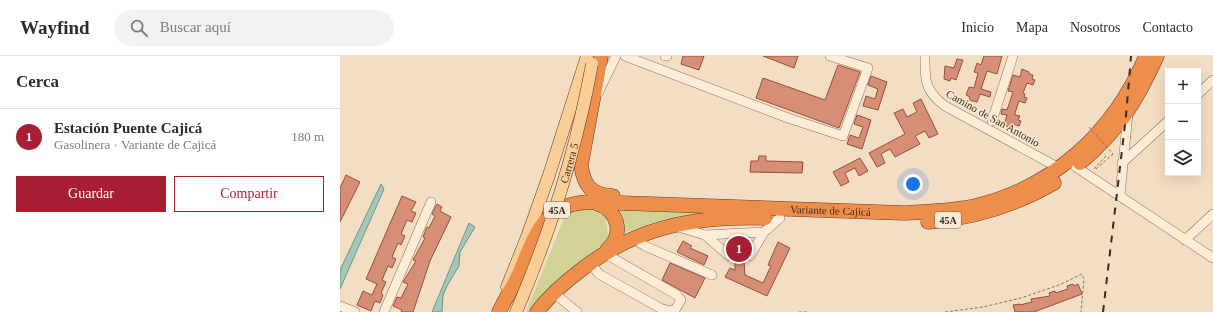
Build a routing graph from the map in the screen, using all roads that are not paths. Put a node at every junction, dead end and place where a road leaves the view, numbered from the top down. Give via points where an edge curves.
1 (616, 56) edge
2 (625, 56) edge
3 (830, 56) edge
4 (924, 56) edge
5 (1013, 56) edge
6 (1146, 56) edge
7 (1157, 56) edge
8 (594, 58) edge
9 (1213, 80) edge
10 (1201, 91) edge
11 (592, 103) junction
12 (1128, 112) junction
13 (992, 121) dead end
14 (1165, 124) edge
15 (1122, 163) junction
16 (1076, 167) junction
17 (1059, 168) junction
18 (1120, 195) junction
19 (431, 202) dead end
20 (593, 202) junction
21 (663, 204) junction
22 (1213, 214) edge
23 (780, 218) junction
24 (670, 225) junction
25 (764, 232) junction
26 (705, 235) junction
27 (636, 236) junction
28 (1187, 242) junction
29 (1213, 251) edge
30 (604, 253) junction
31 (1213, 258) edge
32 (590, 262) junction
33 (712, 275) dead end
34 (554, 293) junction
35 (340, 306) edge
36 (502, 307) edge
37 (575, 311) edge
38 (355, 312) edge
39 (384, 312) edge
40 (516, 312) edge
41 (537, 312) edge

1 - 11 street
2 - 3 street via 788,118 843,136 868,68
4 - 17 street, Camino de San Antonio via 922,84 945,106
5 - 13 street
6 - 17 highway, Variante de Cajicá / 45A via 1128,95 1115,114 1078,154
7 - 12 highway, Variante de Cajicá / 45A
8 - 11 highway
8 - 36 main road, Carrera 5 / 45A via 507,284
8 - 40 main road, Carrera 5 / 45A, bridge via 568,173 541,253
9 - 10 street
11 - 21 highway via 581,165 582,177 587,186 602,195 642,198
12 - 15 street
12 - 16 highway, Variante de Cajicá / 45A via 1118,126
14 - 15 street
15 - 18 street
16 - 18 street
16 - 23 highway, Variante de Cajicá / 45A via 1033,195 978,215 893,223
17 - 21 highway, Variante de Cajicá / 45A via 1040,180 991,201 970,207 932,212 878,213
18 - 28 street
19 - 39 street
20 - 21 highway, Variante de Cajicá / 45A
20 - 30 highway via 613,213 617,224 617,235 613,245
20 - 36 highway, Variante de Cajicá / 45A via 568,204 546,219
22 - 28 street
23 - 24 highway, Variante de Cajicá / 45A via 728,218
23 - 25 street
24 - 26 street
24 - 27 highway, Variante de Cajicá / 45A
25 - 26 street
25 - 26 street via 750,256 729,256
27 - 30 highway, Variante de Cajicá / 45A
27 - 33 street via 640,243
28 - 29 street via 1198,243
28 - 31 street
30 - 32 highway, Variante de Cajicá / 45A
30 - 32 street via 677,295 681,300 675,310 660,308 599,274
32 - 34 highway, Variante de Cajicá / 45A
34 - 37 street
34 - 41 highway, Variante de Cajicá / 45A
35 - 38 street

